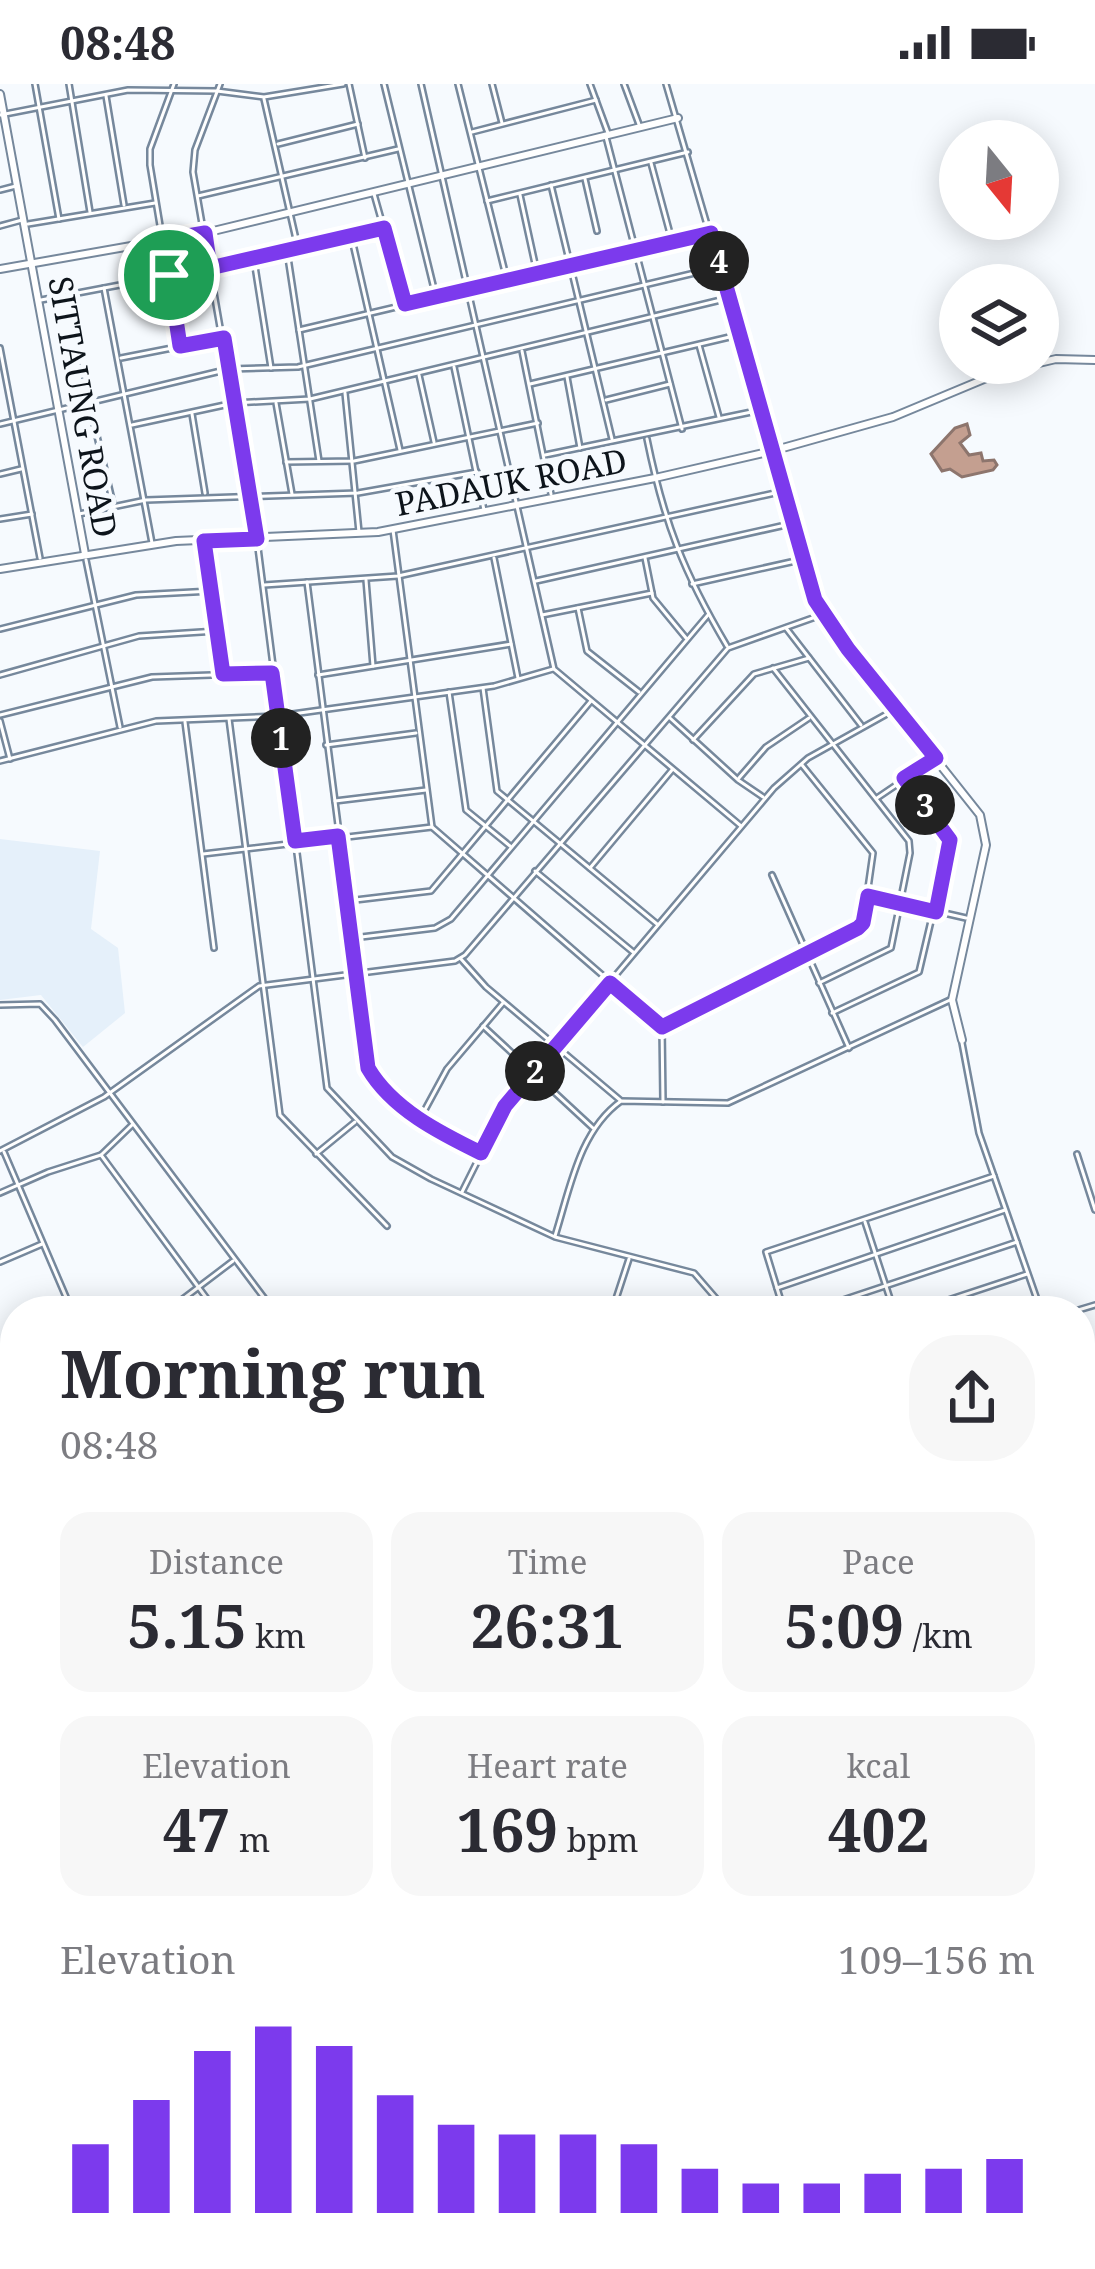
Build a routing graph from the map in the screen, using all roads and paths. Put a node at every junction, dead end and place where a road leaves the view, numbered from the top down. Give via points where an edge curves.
1 (35, 84) edge
2 (69, 84) edge
3 (220, 84) edge
4 (278, 84) edge
5 (346, 84) edge
6 (384, 84) edge
7 (421, 84) edge
8 (458, 84) edge
9 (492, 84) edge
10 (590, 84) edge
11 (624, 84) edge
12 (666, 84) edge
13 (173, 87) edge
14 (312, 87) edge
15 (218, 92) junction
16 (0, 94) edge
17 (106, 94) junction
18 (279, 96) junction
19 (264, 98) junction
20 (596, 100) junction
21 (73, 101) junction
22 (39, 107) junction
23 (2, 114) edge
24 (678, 118) junction
25 (358, 124) junction
26 (502, 124) junction
27 (640, 127) junction
28 (470, 133) junction
29 (607, 135) junction
30 (275, 145) junction
31 (399, 148) junction
32 (11, 152) junction
33 (688, 152) junction
34 (0, 155) edge
35 (365, 158) junction
36 (650, 161) junction
37 (478, 166) junction
38 (614, 170) junction
39 (442, 175) junction
40 (585, 177) junction
41 (282, 178) junction
42 (408, 184) junction
43 (550, 185) junction
44 (17, 186) junction
45 (0, 190) edge
46 (373, 192) junction
47 (519, 193) junction
48 (198, 196) junction
49 (487, 201) junction
50 (157, 203) junction
51 (125, 208) junction
52 (290, 212) junction
53 (91, 214) junction
54 (58, 219) junction
55 (24, 222) junction
56 (0, 226) edge
57 (384, 228) junction
58 (597, 231) dead end
59 (205, 233) junction
60 (711, 233) junction
61 (351, 236) junction
62 (164, 240) junction
63 (673, 242) junction
64 (298, 248) junction
65 (287, 250) junction
66 (635, 250) junction
67 (254, 258) junction
68 (31, 262) junction
69 (571, 265) junction
70 (720, 267) junction
71 (210, 268) junction
72 (0, 269) edge
73 (537, 273) junction
74 (169, 275) junction
75 (507, 280) junction
76 (645, 285) junction
77 (104, 288) junction
78 (470, 289) junction
79 (71, 294) junction
80 (436, 297) junction
81 (729, 298) junction
82 (38, 300) junction
83 (580, 300) junction
84 (405, 304) junction
85 (371, 313) junction
86 (652, 317) junction
87 (479, 325) junction
88 (299, 330) junction
89 (589, 332) junction
90 (740, 334) junction
91 (224, 338) junction
92 (698, 344) junction
93 (180, 346) junction
94 (0, 348) edge
95 (379, 349) junction
96 (522, 349) junction
97 (662, 352) junction
98 (119, 358) junction
99 (486, 358) junction
100 (1095, 360) edge
101 (305, 365) junction
102 (454, 366) junction
103 (597, 367) junction
104 (271, 368) junction
105 (229, 369) junction
106 (419, 374) junction
107 (566, 375) junction
108 (3, 380) edge
109 (386, 381) junction
110 (530, 384) junction
111 (670, 384) junction
112 (344, 391) junction
113 (127, 395) junction
114 (310, 399) junction
115 (276, 401) junction
116 (604, 401) junction
117 (89, 402) junction
118 (234, 403) junction
119 (56, 410) junction
120 (761, 410) junction
121 (192, 412) junction
122 (720, 420) junction
123 (13, 421) junction
124 (538, 423) junction
125 (0, 424) edge
126 (132, 425) junction
127 (682, 429) junction
128 (502, 431) junction
129 (647, 435) junction
130 (470, 438) junction
131 (613, 441) junction
132 (434, 445) junction
133 (580, 448) junction
134 (772, 451) junction
135 (401, 452) junction
136 (545, 455) junction
137 (320, 461) junction
138 (354, 461) junction
139 (286, 462) junction
140 (23, 468) junction
141 (477, 472) junction
142 (0, 474) edge
143 (655, 478) junction
144 (784, 491) junction
145 (358, 493) junction
146 (292, 494) junction
147 (248, 495) junction
148 (551, 496) junction
149 (206, 497) junction
150 (146, 500) junction
151 (518, 503) junction
152 (113, 507) junction
153 (484, 510) junction
154 (32, 514) junction
155 (77, 514) junction
156 (0, 519) edge
157 (664, 519) junction
158 (793, 524) junction
159 (393, 529) junction
160 (359, 533) junction
161 (257, 539) junction
162 (204, 541) junction
163 (152, 543) junction
164 (527, 549) junction
165 (679, 551) junction
166 (85, 554) junction
167 (494, 556) junction
168 (645, 557) junction
169 (803, 559) junction
170 (41, 562) junction
171 (0, 569) edge
172 (398, 576) junction
173 (366, 578) junction
174 (308, 582) junction
175 (535, 582) junction
176 (690, 584) junction
177 (262, 585) junction
178 (212, 591) junction
179 (652, 593) junction
180 (96, 605) junction
181 (578, 608) junction
182 (824, 614) junction
183 (542, 615) junction
184 (709, 615) junction
185 (785, 627) junction
186 (0, 629) edge
187 (217, 631) junction
188 (687, 640) junction
189 (511, 644) junction
190 (104, 647) junction
191 (728, 648) junction
192 (809, 658) junction
193 (408, 662) junction
194 (373, 668) junction
195 (773, 668) junction
196 (554, 669) junction
197 (272, 673) junction
198 (223, 674) junction
199 (0, 675) edge
200 (318, 675) junction
201 (519, 679) junction
202 (112, 686) junction
203 (483, 688) junction
204 (449, 692) junction
205 (640, 693) junction
206 (412, 697) junction
207 (592, 700) junction
208 (322, 709) junction
209 (895, 710) junction
210 (278, 716) junction
211 (667, 716) junction
212 (229, 717) junction
213 (810, 717) junction
214 (0, 718) edge
215 (185, 720) junction
216 (616, 721) junction
217 (862, 726) junction
218 (121, 728) junction
219 (418, 733) junction
220 (693, 740) junction
221 (644, 743) junction
222 (830, 743) junction
223 (326, 746) junction
224 (10, 758) junction
225 (936, 758) junction
226 (0, 761) edge
227 (801, 764) junction
228 (673, 768) junction
229 (904, 778) junction
230 (738, 780) junction
231 (426, 790) junction
232 (765, 798) junction
233 (508, 799) junction
234 (875, 799) junction
235 (333, 801) junction
236 (532, 821) junction
237 (485, 826) junction
238 (741, 826) junction
239 (432, 827) junction
240 (338, 836) junction
241 (295, 841) junction
242 (558, 845) junction
243 (512, 847) junction
244 (245, 848) junction
245 (203, 854) junction
246 (461, 854) junction
247 (589, 870) junction
248 (536, 871) junction
249 (772, 875) dead end
250 (487, 877) junction
251 (868, 896) junction
252 (512, 898) junction
253 (346, 902) junction
254 (900, 904) junction
255 (936, 912) junction
256 (970, 918) junction
257 (658, 925) junction
258 (351, 938) junction
259 (214, 948) dead end
260 (804, 952) junction
261 (635, 953) junction
262 (460, 958) junction
263 (356, 974) junction
264 (312, 979) junction
265 (610, 983) junction
266 (819, 983) junction
267 (264, 986) junction
268 (952, 1000) junction
269 (504, 1002) junction
270 (0, 1005) edge
271 (832, 1013) junction
272 (483, 1026) junction
273 (662, 1027) junction
274 (962, 1040) joint
275 (556, 1046) junction
276 (849, 1048) junction
277 (533, 1073) junction
278 (110, 1094) junction
279 (621, 1101) junction
280 (664, 1102) junction
281 (419, 1119) junction
282 (357, 1121) junction
283 (133, 1124) junction
284 (594, 1129) junction
285 (2, 1150) edge
286 (481, 1153) junction
287 (1077, 1154) dead end
288 (316, 1155) junction
289 (101, 1156) junction
290 (994, 1176) junction
291 (17, 1184) junction
292 (461, 1192) junction
293 (0, 1193) edge
294 (1007, 1210) junction
295 (1095, 1210) edge
296 (864, 1220) junction
297 (387, 1226) dead end
298 (555, 1237) junction
299 (1018, 1241) junction
300 (45, 1242) junction
301 (875, 1255) junction
302 (630, 1257) junction
303 (234, 1259) junction
304 (0, 1262) edge
305 (1029, 1273) junction
306 (886, 1286) junction
307 (198, 1287) junction
308 (777, 1288) junction
309 (66, 1296) edge
310 (186, 1296) edge
311 (205, 1296) edge
312 (262, 1296) edge
313 (617, 1296) edge
314 (714, 1296) edge
315 (779, 1296) edge
316 (855, 1296) edge
317 (889, 1296) edge
318 (960, 1296) edge
319 (1037, 1296) edge

1 - 22 street
2 - 21 street
3 - 15 street
4 - 18 street
5 - 14 street
5 - 25 street
6 - 31 street
7 - 39 street
8 - 28 street
9 - 26 street
10 - 20 street
11 - 27 street
12 - 24 street
13 - 15 street
13 - 17 street
13 - 50 street via 150,149
14 - 18 street
15 - 19 street
15 - 48 street via 195,150
16 - 23 street, SITTAUNG ROAD
17 - 21 street
17 - 51 street
18 - 19 street
19 - 30 street
20 - 26 street
20 - 29 street
21 - 22 street
21 - 53 street
22 - 23 street
22 - 54 street
23 - 32 street, SITTAUNG ROAD
24 - 27 street
24 - 33 street
25 - 30 street
25 - 35 street
26 - 28 street
27 - 29 street
28 - 37 street
29 - 37 street
29 - 38 street
30 - 41 street
31 - 35 street
31 - 42 street
32 - 34 street
32 - 44 street, SITTAUNG ROAD
33 - 36 street
33 - 60 street
35 - 41 street
36 - 38 street
36 - 63 street
37 - 39 street
37 - 49 street
38 - 40 street
38 - 66 street
39 - 42 street
39 - 78 street
40 - 43 street
40 - 58 street
41 - 48 street
41 - 52 street
42 - 46 street
42 - 80 street
43 - 47 street
43 - 69 street
44 - 45 street
44 - 55 street, SITTAUNG ROAD
46 - 52 street
46 - 57 street
47 - 49 street
47 - 73 street
48 - 59 street
49 - 75 street
50 - 51 street
50 - 62 street
51 - 53 street
52 - 59 street
52 - 64 street
53 - 54 street
54 - 55 street
55 - 56 street
55 - 68 street, SITTAUNG ROAD
57 - 61 street
57 - 84 street
59 - 62 street
59 - 71 street
60 - 63 street
60 - 70 street
61 - 64 street
61 - 85 street
62 - 68 street
62 - 74 street
63 - 66 street
64 - 65 street
65 - 67 street
65 - 88 street
66 - 69 street
66 - 76 street
67 - 71 street
67 - 104 street
68 - 72 street
68 - 82 street, SITTAUNG ROAD
69 - 73 street
69 - 83 street
70 - 76 street
70 - 81 street
71 - 91 street
73 - 75 street
74 - 77 street
74 - 93 street
75 - 78 street
76 - 83 street
76 - 86 street
77 - 79 street
77 - 98 street
78 - 80 street
78 - 87 street
79 - 82 street
79 - 117 street
80 - 84 street
81 - 86 street
81 - 90 street
82 - 119 street, SITTAUNG ROAD
83 - 87 street
83 - 89 street
84 - 85 street
85 - 88 street
85 - 95 street
86 - 89 street
86 - 97 street
87 - 95 street
87 - 99 street
88 - 101 street
89 - 96 street
89 - 103 street
90 - 92 street
90 - 120 street
91 - 93 street
91 - 105 street
92 - 97 street
92 - 122 street
93 - 98 street
94 - 108 street
95 - 101 street
95 - 109 street
96 - 99 street
96 - 110 street
97 - 103 street
97 - 111 street
98 - 113 street
99 - 102 street
99 - 128 street
100 - 134 street, PADAUK ROAD via 1001,372 893,417
101 - 104 street
101 - 114 street
102 - 106 street
102 - 130 street
103 - 107 street
103 - 116 street
104 - 105 street
105 - 113 street
105 - 118 street
106 - 109 street
106 - 132 street
107 - 110 street
107 - 133 street
108 - 123 street
109 - 112 street
109 - 135 street
110 - 124 street
111 - 116 street
111 - 127 street
112 - 114 street
112 - 138 street
113 - 117 street
113 - 126 street
114 - 115 street
114 - 137 street
115 - 118 street
115 - 139 street
116 - 131 street
117 - 119 street
117 - 152 street
118 - 121 street
118 - 147 street
119 - 123 street
119 - 155 street, SITTAUNG ROAD
120 - 122 street
120 - 134 street
121 - 126 street
121 - 149 street
122 - 127 street
123 - 125 street
123 - 140 street
124 - 128 street
124 - 136 street
126 - 150 street
127 - 129 street
128 - 130 street
128 - 151 street
129 - 131 street
129 - 143 street
130 - 132 street
130 - 141 street
131 - 133 street
132 - 135 street
133 - 136 street
134 - 143 street, PADAUK ROAD
134 - 144 street
135 - 138 street
136 - 148 street
137 - 138 street
137 - 139 street
138 - 145 street
139 - 146 street
140 - 142 street
140 - 154 street
141 - 145 street
141 - 153 street
143 - 148 street, PADAUK ROAD
143 - 157 street
144 - 157 street
144 - 158 street
145 - 146 street
145 - 160 street
146 - 147 street
147 - 149 street
147 - 161 street
148 - 151 street, PADAUK ROAD
149 - 150 street
150 - 152 street
150 - 163 street
151 - 153 street, PADAUK ROAD
151 - 164 street
152 - 155 street
153 - 159 street, PADAUK ROAD
154 - 156 street
154 - 170 street
155 - 166 street, SITTAUNG ROAD
157 - 164 street
157 - 165 street
158 - 165 street
158 - 169 street
159 - 160 street, PADAUK ROAD
159 - 172 street
160 - 161 street, PADAUK ROAD
161 - 162 street, PADAUK ROAD
161 - 177 street
162 - 163 street, PADAUK ROAD
162 - 178 street
163 - 166 street, PADAUK ROAD
164 - 167 street
164 - 175 street
165 - 168 street
165 - 176 street
166 - 170 street, PADAUK ROAD
166 - 180 street, SITTAUNG ROAD
167 - 172 street
167 - 189 street
168 - 175 street
168 - 179 street
169 - 176 street
169 - 182 street
170 - 171 street, PADAUK ROAD
172 - 173 street
172 - 193 street
173 - 174 street
173 - 194 street
174 - 177 street
174 - 200 street
175 - 183 street
176 - 184 street
177 - 197 street
178 - 180 street
178 - 187 street
179 - 181 street
179 - 188 street
180 - 186 street
180 - 190 street, SITTAUNG ROAD
181 - 183 street
181 - 205 street via 587,651
182 - 185 street
182 - 209 street
183 - 196 street
184 - 188 street
184 - 191 street
185 - 191 street
185 - 192 street
187 - 190 street
187 - 198 street
188 - 205 street
189 - 193 street
189 - 201 street
190 - 199 street
190 - 202 street, SITTAUNG ROAD
191 - 211 street
192 - 195 street
192 - 217 street
193 - 194 street
193 - 206 street
194 - 200 street
195 - 213 street
195 - 220 street via 754,674
196 - 201 street
196 - 207 street
197 - 198 street
197 - 210 street
198 - 202 street
200 - 208 street
201 - 203 street
202 - 214 street
202 - 218 street, SITTAUNG ROAD
203 - 204 street
203 - 233 street via 496,791
204 - 206 street
204 - 237 street via 466,810
205 - 216 street
206 - 208 street
206 - 219 street
207 - 216 street
207 - 233 street
208 - 210 street
208 - 223 street
209 - 217 street
209 - 225 street
210 - 212 street
210 - 241 street
211 - 220 street
211 - 221 street
212 - 215 street
212 - 244 street
213 - 222 street
213 - 230 street via 766,747
214 - 224 street
215 - 218 street
215 - 245 street
216 - 221 street
216 - 236 street
217 - 222 street
218 - 224 street
219 - 223 street
219 - 231 street
220 - 230 street
221 - 228 street
221 - 242 street
222 - 227 street
222 - 234 street
223 - 235 street
224 - 226 street
225 - 229 street
225 - 256 street via 985,828
227 - 232 street
227 - 251 street via 873,853
228 - 238 street
228 - 247 street
229 - 234 street
229 - 255 street via 950,840
230 - 232 street
231 - 235 street
231 - 239 street
232 - 238 street
233 - 236 street
233 - 237 street
234 - 254 street via 909,841
235 - 240 street
236 - 242 street
236 - 243 street
237 - 243 street
237 - 246 street
238 - 257 street
239 - 240 street
239 - 246 street
240 - 241 street
240 - 253 street
241 - 244 street
241 - 264 street
242 - 247 street
242 - 248 street
243 - 250 street
244 - 245 street
244 - 267 street
245 - 259 street
246 - 250 street
246 - 253 street via 431,891
247 - 257 street
248 - 252 street
248 - 261 street
249 - 260 street
250 - 252 street
250 - 258 street via 441,926
251 - 254 street
251 - 260 street via 863,923
252 - 262 street
252 - 265 street
253 - 258 street
254 - 255 street
254 - 266 street via 891,948
255 - 256 street
255 - 271 street via 914,977
256 - 268 street
257 - 261 street
258 - 263 street
260 - 266 street
260 - 273 street
261 - 265 street
262 - 263 street
262 - 269 street
263 - 264 street
263 - 281 street via 368,1068
264 - 267 street
264 - 282 street via 327,1088
265 - 273 street
265 - 275 street
266 - 271 street
267 - 278 street
267 - 288 street via 280,1115
268 - 274 street
268 - 276 street
269 - 272 street
269 - 275 street
270 - 278 street via 40,1004
271 - 276 street
272 - 277 street
272 - 281 street
273 - 280 street
274 - 290 street
275 - 277 street
275 - 279 street
276 - 280 street via 728,1103
277 - 284 street
277 - 286 street
278 - 283 street
278 - 285 street
279 - 280 street
279 - 284 street
281 - 286 street
282 - 288 street
282 - 292 street via 392,1156
283 - 289 street
283 - 303 street
284 - 298 street
285 - 291 street
286 - 292 street
287 - 295 street
288 - 297 street
289 - 291 street
289 - 307 street
290 - 294 street
290 - 296 street
291 - 293 street
291 - 300 street
292 - 298 street
294 - 299 street
294 - 301 street
296 - 301 street
296 - 308 street via 766,1252
298 - 302 street
299 - 305 street
299 - 306 street
300 - 304 street
300 - 309 street
301 - 306 street
301 - 308 street
302 - 313 street
302 - 314 street via 694,1273
303 - 307 street
303 - 312 street
305 - 318 street
305 - 319 street
306 - 316 street
306 - 317 street
307 - 310 street
307 - 311 street
308 - 315 street

